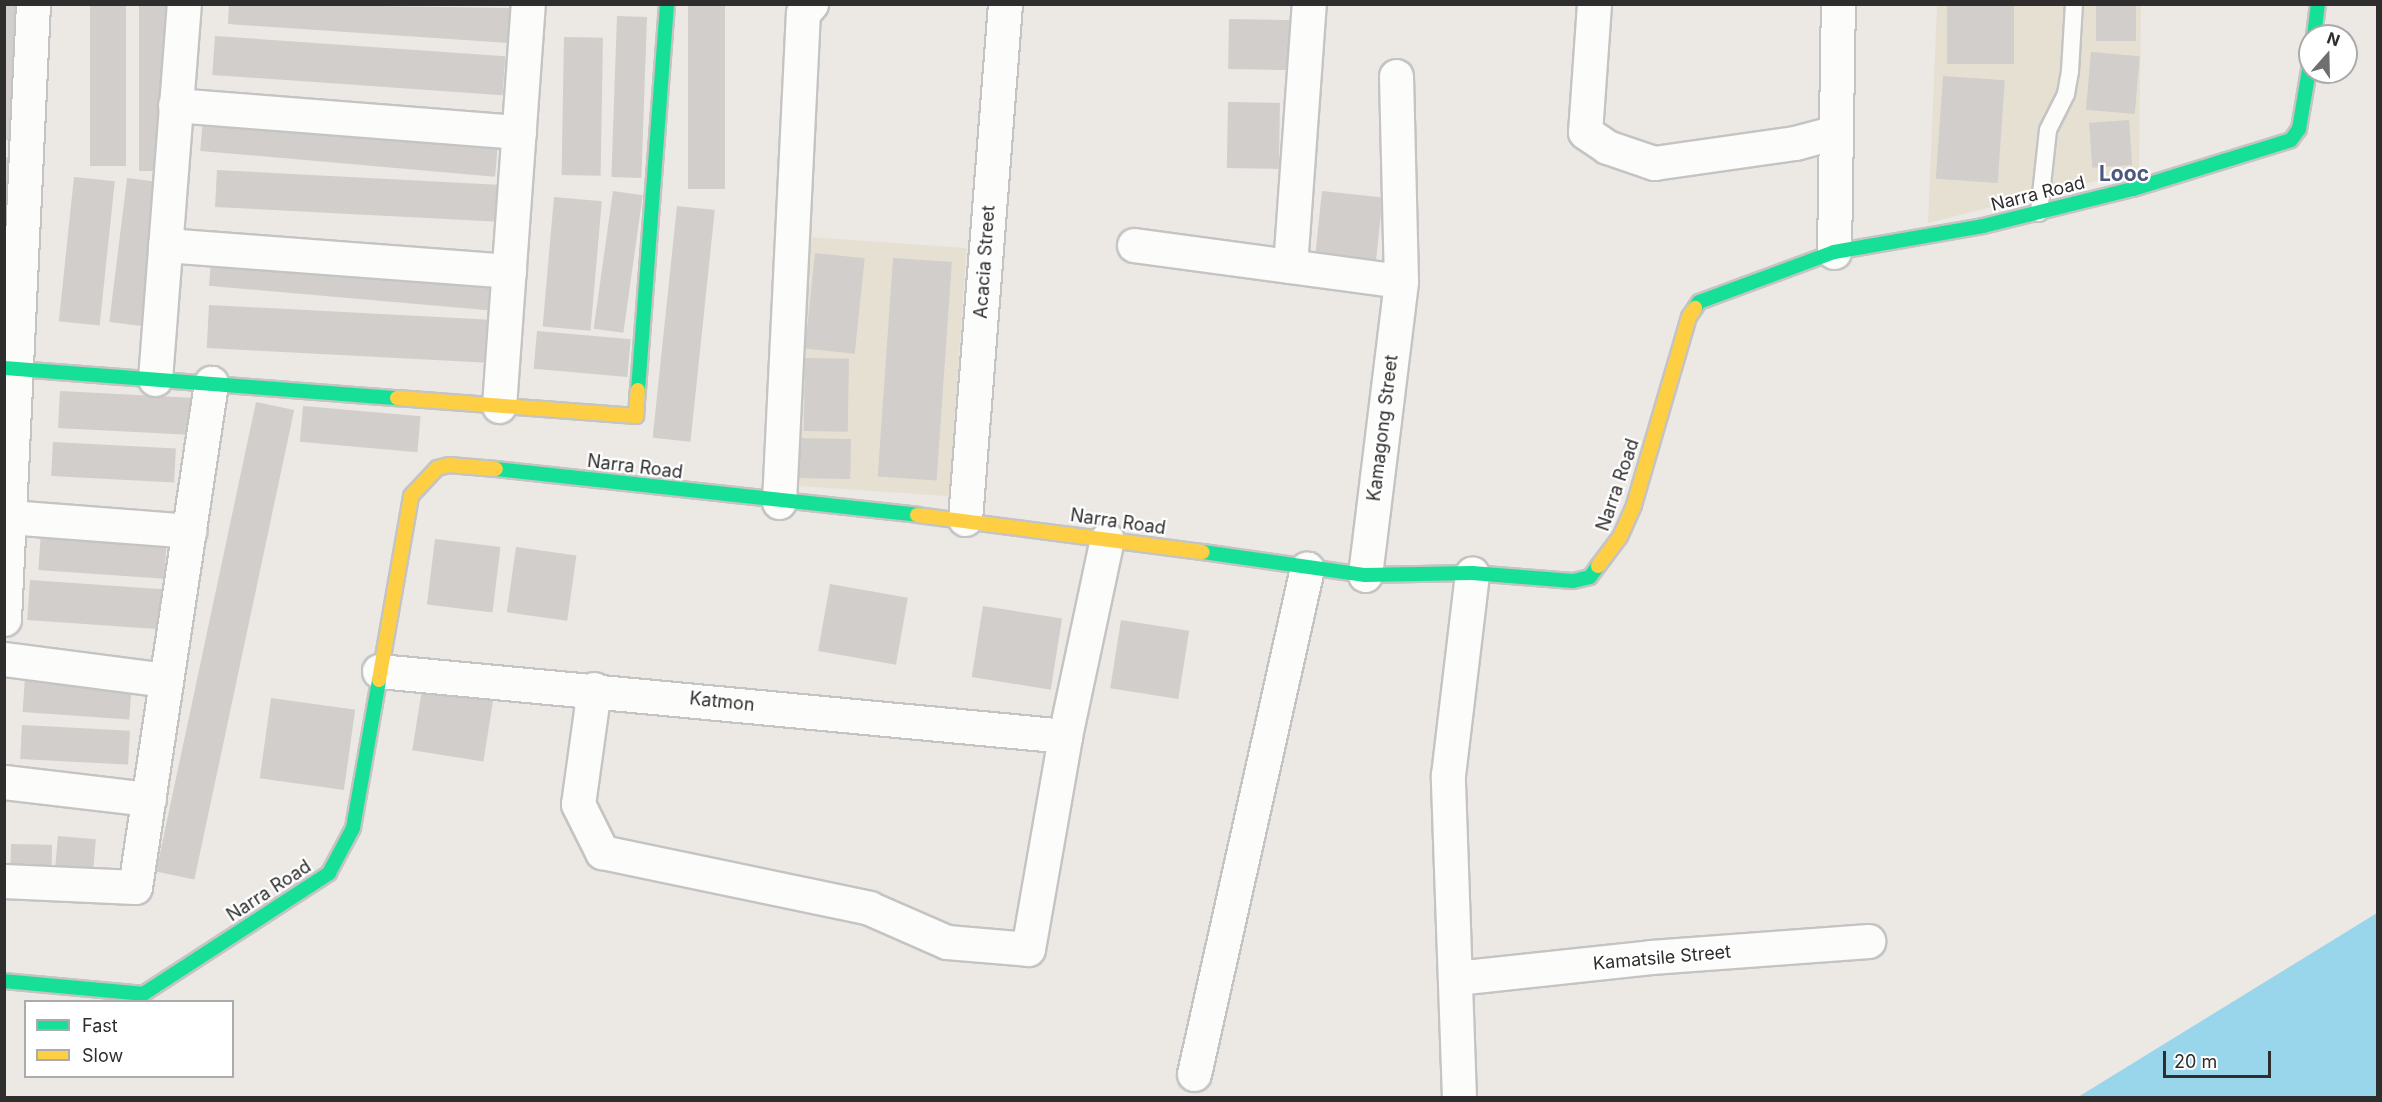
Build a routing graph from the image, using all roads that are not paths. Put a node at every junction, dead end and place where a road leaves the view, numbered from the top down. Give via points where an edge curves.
1 (33, 4) edge
2 (184, 4) edge
3 (528, 4) edge
4 (667, 4) edge
5 (811, 4) edge
6 (1005, 4) edge
7 (1309, 4) edge
8 (1594, 4) edge
9 (1838, 4) edge
10 (2074, 4) edge
11 (2318, 4) edge
12 (2316, 24) edge
13 (1396, 76) dead end
14 (2307, 84) edge
15 (175, 105) junction
16 (519, 132) junction
17 (1836, 132) junction
18 (2039, 213) junction
19 (165, 245) junction
20 (1134, 245) dead end
21 (1834, 252) junction
22 (1290, 266) junction
23 (509, 271) junction
24 (1401, 281) junction
25 (10, 368) edge
26 (155, 379) junction
27 (211, 384) junction
28 (499, 406) junction
29 (779, 502) junction
30 (9, 517) junction
31 (965, 519) junction
32 (189, 531) junction
33 (1107, 539) junction
34 (1307, 568) junction
35 (1472, 573) junction
36 (1365, 575) junction
37 (4, 619) edge
38 (4, 659) edge
39 (379, 671) junction
40 (166, 680) junction
41 (594, 689) junction
42 (1065, 736) junction
43 (4, 782) edge
44 (149, 798) junction
45 (4, 881) edge
46 (1868, 941) dead end
47 (1456, 978) junction
48 (4, 981) edge
49 (1194, 1074) dead end
50 (1459, 1098) edge

1 - 25 street
2 - 15 street
3 - 16 street
4 - 28 main road via 636,416
5 - 29 street via 803,13
6 - 31 street, Acacia Street
7 - 22 street
8 - 17 street via 1585,132 1607,147 1654,163 1795,143
9 - 17 street
10 - 18 lane via 2066,94 2048,130
11 - 12 main road
13 - 24 street, Kamagong Street
14 - 18 main road, Narra Road via 2303,113 2290,140 2133,189
15 - 16 street
15 - 19 street
16 - 23 street
17 - 21 street
18 - 21 main road, Narra Road
19 - 23 street
19 - 26 street
20 - 22 street
21 - 35 main road, Narra Road via 1699,302 1692,311 1634,505 1613,550 1590,577 1574,580
22 - 24 street
23 - 28 street
24 - 36 street, Kamagong Street
25 - 26 main road
25 - 30 street
26 - 27 main road
27 - 28 main road
27 - 32 street
29 - 31 main road, Narra Road
29 - 39 main road, Narra Road via 511,470 449,465 437,468 411,496
30 - 32 street
30 - 37 street
31 - 33 main road, Narra Road
32 - 40 street
33 - 34 main road, Narra Road
33 - 42 street
34 - 36 main road, Narra Road
34 - 49 street
35 - 36 main road, Narra Road
35 - 47 street via 1448,775
38 - 40 street
39 - 41 street, Katmon
39 - 48 main road, Narra Road via 353,828 341,854 316,884 143,994
40 - 44 street
41 - 42 street, Katmon
41 - 42 street via 578,804 602,852 869,908 947,942 1028,949
43 - 44 street
44 - 45 street via 135,887
46 - 47 street, Kamatsile Street via 1651,957
47 - 50 street

